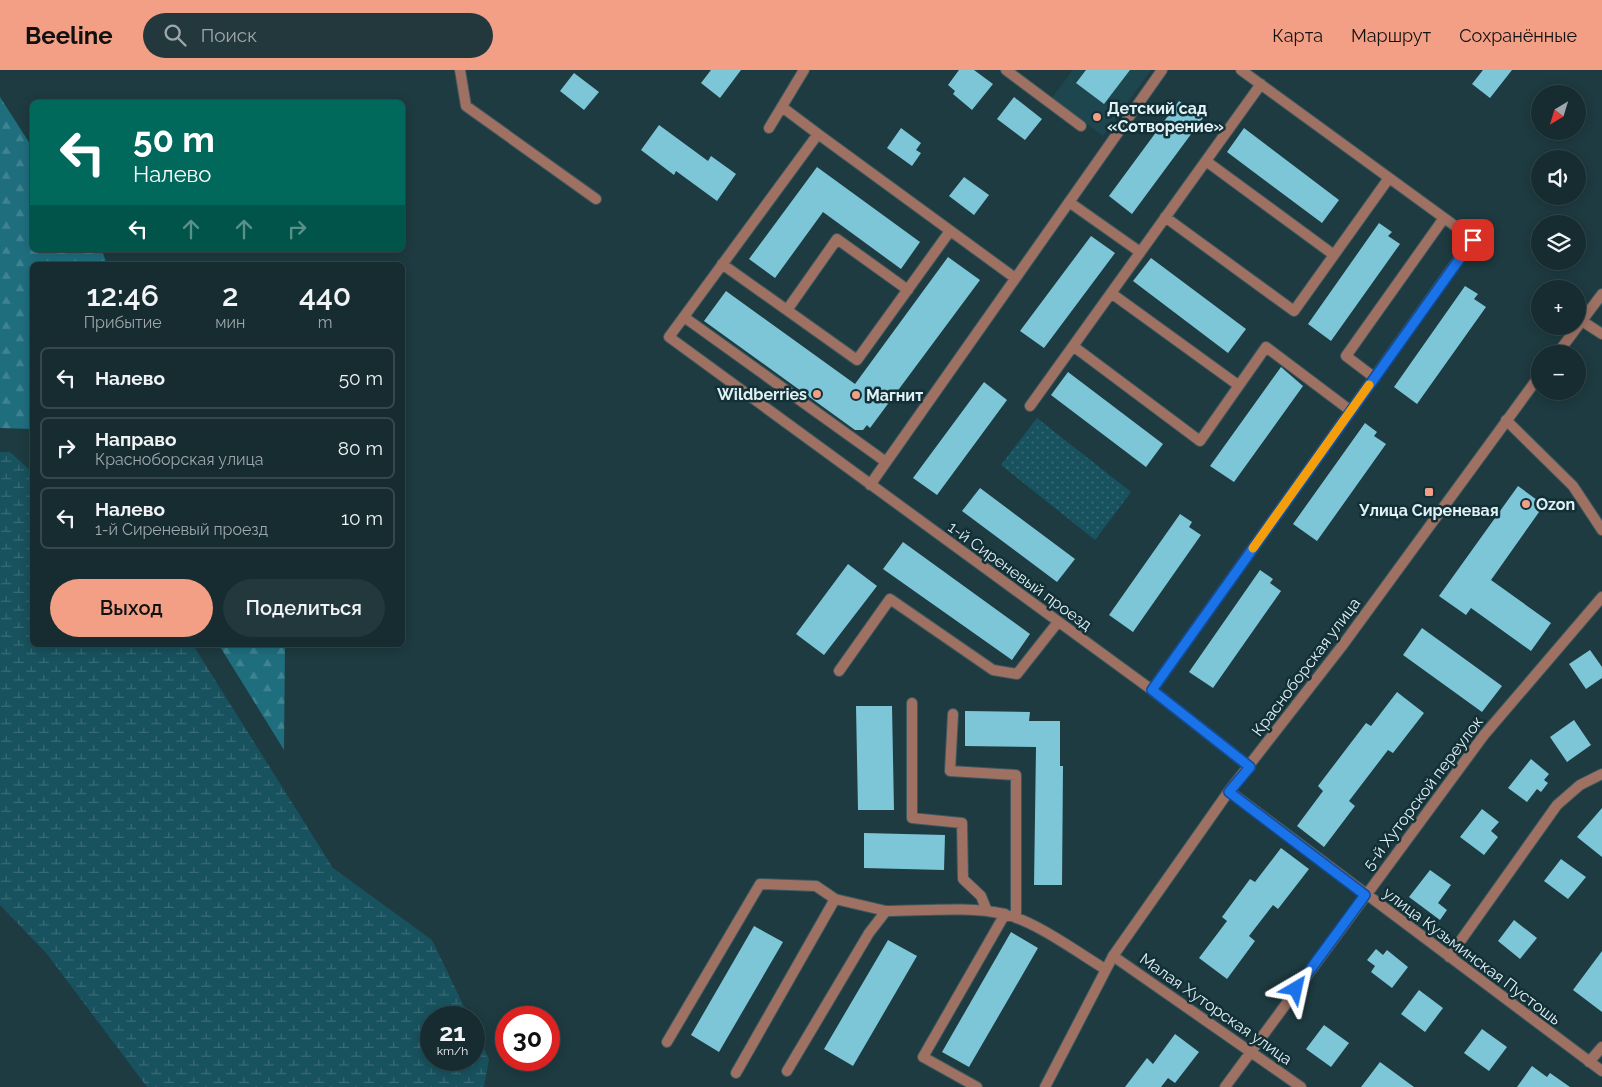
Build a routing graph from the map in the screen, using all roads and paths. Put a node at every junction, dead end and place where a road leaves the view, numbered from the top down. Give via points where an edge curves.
1 (460, 70) edge
2 (804, 70) edge
3 (1006, 70) edge
4 (1162, 70) edge
5 (1241, 70) edge
6 (1261, 84) junction
7 (782, 107) junction
8 (1081, 126) dead end
9 (769, 128) dead end
10 (818, 134) junction
11 (1206, 161) junction
12 (1390, 178) junction
13 (596, 199) dead end
14 (1069, 202) junction
15 (1165, 217) junction
16 (1444, 218) junction
17 (950, 231) junction
18 (1140, 252) junction
19 (1334, 255) junction
20 (722, 264) junction
21 (1014, 278) junction
22 (908, 290) junction
23 (1111, 293) junction
24 (1602, 294) edge
25 (786, 310) junction
26 (1586, 316) edge
27 (684, 317) junction
28 (1586, 324) edge
29 (1602, 334) edge
30 (1571, 335) edge
31 (1564, 345) edge
32 (1073, 346) junction
33 (1375, 378) junction
34 (1238, 385) junction
35 (1531, 387) edge
36 (1030, 406) dead end
37 (1351, 411) junction
38 (1506, 420) junction
39 (886, 462) junction
40 (870, 485) junction
41 (1602, 530) edge
42 (1602, 598) edge
43 (1058, 622) junction
44 (839, 671) dead end
45 (1152, 690) junction
46 (912, 703) dead end
47 (953, 714) dead end
48 (1250, 767) junction
49 (1602, 774) edge
50 (1229, 792) junction
51 (1365, 895) junction
52 (835, 899) junction
53 (886, 911) junction
54 (987, 911) junction
55 (1006, 914) junction
56 (1016, 918) junction
57 (1113, 956) junction
58 (1449, 957) junction
59 (1105, 969) junction
60 (667, 1042) dead end
61 (1602, 1047) edge
62 (1251, 1051) junction
63 (1590, 1062) junction
64 (787, 1071) dead end
65 (1602, 1071) edge
66 (736, 1073) dead end
67 (977, 1087) edge
68 (1045, 1087) edge
69 (1225, 1087) edge
70 (1301, 1087) edge

1 - 13 street via 466,106
2 - 7 street
3 - 8 street
4 - 14 street
5 - 6 street
6 - 11 street
6 - 12 street
7 - 9 street
7 - 10 street
10 - 17 street
10 - 20 street
11 - 15 street
11 - 19 street
12 - 16 street
12 - 19 street
14 - 18 street
14 - 21 street
15 - 18 street
15 - 19 street via 1294,311
16 - 33 street via 1473,240
16 - 33 street via 1346,356
17 - 21 street
17 - 22 street
18 - 23 street
20 - 25 street
20 - 27 street
21 - 39 street
22 - 25 street via 857,360
22 - 25 street via 837,239
23 - 32 street
23 - 34 street
24 - 26 street
27 - 39 street
27 - 40 street, 1-й Сиреневый проезд via 668,337
28 - 29 street
30 - 31 street
32 - 34 street via 1200,441
32 - 36 street
33 - 37 street
34 - 37 street via 1266,347
35 - 38 street, Красноборская улица
37 - 45 street
38 - 41 street via 1573,486
38 - 48 street, Красноборская улица
39 - 40 street
40 - 43 street, 1-й Сиреневый проезд
42 - 51 street, 5-й Хуторской переулок via 1484,735
43 - 44 street via 1017,674 994,670 890,598
43 - 45 street, 1-й Сиреневый проезд
45 - 48 street, 1-й Сиреневый проезд
46 - 54 street via 912,818 962,823 963,880 981,896
47 - 56 street via 950,771 1016,775
48 - 50 street, Красноборская улица
49 - 58 street via 1580,786 1558,805
50 - 51 street, улица Кузьминская Пустошь
50 - 57 street, Красноборская улица
51 - 58 street, улица Кузьминская Пустошь
51 - 62 street, 5-й Хуторской переулок
52 - 53 street
52 - 60 street via 816,886 760,884
52 - 66 street
53 - 54 street
53 - 64 street via 870,932
54 - 55 street
55 - 56 street
55 - 67 street via 923,1057
56 - 59 street
57 - 59 street, Красноборская улица
57 - 62 street, Малая Хуторская улица
58 - 63 street, улица Кузьминская Пустошь
59 - 68 street, Красноборская улица
61 - 63 street
62 - 69 street, 5-й Хуторской переулок
62 - 70 street, Малая Хуторская улица
63 - 65 street, улица Кузьминская Пустошь

